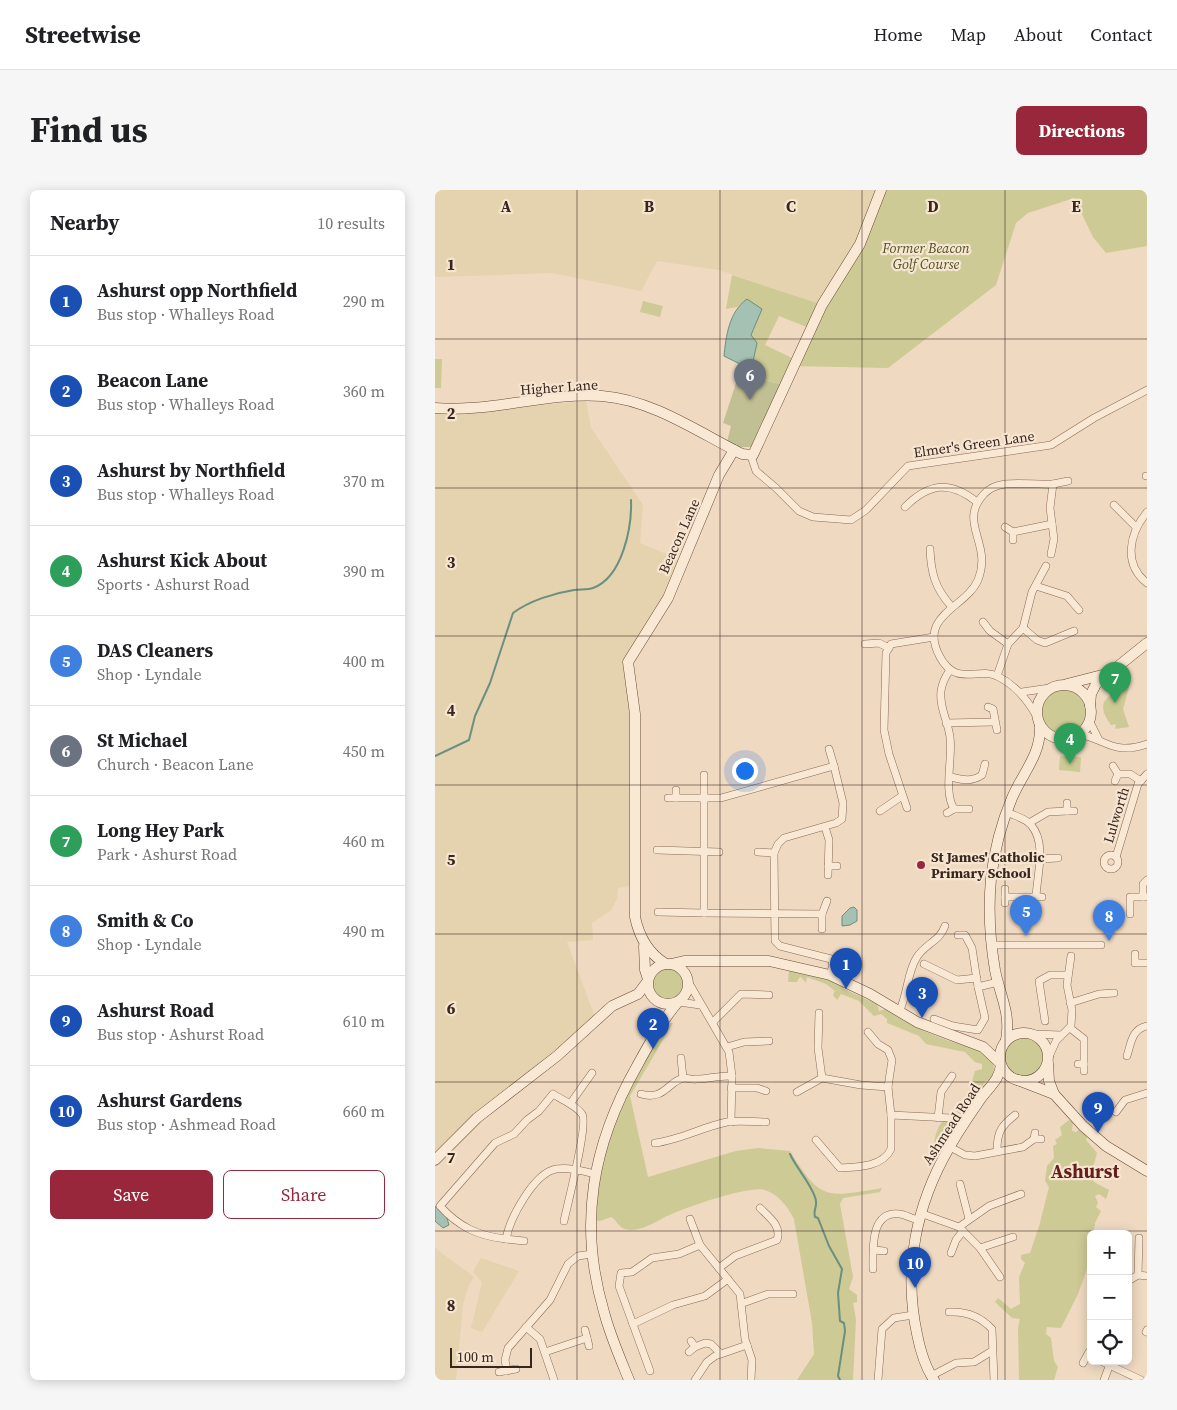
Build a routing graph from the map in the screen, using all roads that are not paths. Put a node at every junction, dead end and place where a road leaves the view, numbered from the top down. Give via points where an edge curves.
1 (881, 190) edge
2 (1147, 390) edge
3 (435, 408) edge
4 (734, 450) junction
5 (751, 456) junction
6 (1068, 481) dead end
7 (1053, 484) junction
8 (977, 502) junction
9 (1114, 505) dead end
10 (905, 507) dead end
11 (1147, 512) edge
12 (1052, 524) junction
13 (1005, 526) dead end
14 (1137, 527) junction
15 (930, 549) dead end
16 (1051, 554) dead end
17 (1045, 566) dead end
18 (1147, 584) edge
19 (1036, 586) junction
20 (1080, 598) dead end
21 (1073, 603) junction
22 (951, 606) junction
23 (1079, 610) dead end
24 (983, 622) dead end
25 (1023, 628) junction
26 (1074, 632) dead end
27 (934, 636) junction
28 (1147, 643) edge
29 (865, 644) dead end
30 (1008, 644) junction
31 (889, 648) junction
32 (950, 670) junction
33 (1106, 674) junction
34 (997, 676) junction
35 (1066, 685) junction
36 (1050, 688) junction
37 (1021, 692) junction
38 (1090, 706) junction
39 (988, 707) dead end
40 (1038, 720) junction
41 (1089, 720) junction
42 (994, 722) junction
43 (946, 723) junction
44 (997, 730) dead end
45 (1080, 734) junction
46 (1061, 739) junction
47 (1099, 740) junction
48 (1147, 744) edge
49 (829, 749) dead end
50 (1035, 756) junction
51 (985, 764) dead end
52 (834, 766) junction
53 (1113, 766) dead end
54 (776, 773) dead end
55 (704, 775) dead end
56 (951, 777) junction
57 (1145, 778) edge
58 (779, 782) junction
59 (902, 796) junction
60 (668, 798) dead end
61 (704, 798) junction
62 (1067, 802) dead end
63 (907, 808) dead end
64 (954, 809) junction
65 (969, 809) dead end
66 (880, 811) dead end
67 (1007, 812) junction
68 (947, 813) dead end
69 (1029, 823) junction
70 (825, 827) junction
71 (657, 851) dead end
72 (704, 851) junction
73 (719, 852) dead end
74 (758, 852) dead end
75 (774, 852) junction
76 (1116, 857) dead end
77 (1039, 858) junction
78 (1058, 858) dead end
79 (828, 866) junction
80 (837, 866) dead end
81 (828, 875) dead end
82 (1147, 880) edge
83 (1005, 896) dead end
84 (1145, 897) edge
85 (827, 900) dead end
86 (658, 912) dead end
87 (704, 913) junction
88 (773, 913) junction
89 (822, 914) junction
90 (1130, 914) dead end
91 (945, 926) dead end
92 (822, 930) dead end
93 (958, 934) dead end
94 (927, 936) dead end
95 (644, 940) junction
96 (931, 944) junction
97 (991, 945) junction
98 (1101, 945) dead end
99 (1135, 954) dead end
100 (1071, 956) dead end
101 (705, 961) junction
102 (1147, 963) edge
103 (669, 964) junction
104 (925, 964) dead end
105 (1033, 974) dead end
106 (830, 975) junction
107 (1068, 975) junction
108 (977, 978) junction
109 (1040, 979) junction
110 (647, 980) junction
111 (688, 982) junction
112 (998, 982) junction
113 (978, 987) junction
114 (769, 995) dead end
115 (1109, 995) dead end
116 (633, 997) junction
117 (655, 1000) junction
118 (678, 1002) junction
119 (1070, 1003) junction
120 (700, 1005) junction
121 (890, 1006) junction
122 (819, 1013) dead end
123 (1008, 1015) junction
124 (934, 1018) dead end
125 (1045, 1021) dead end
126 (713, 1022) junction
127 (660, 1025) junction
128 (1147, 1026) edge
129 (1070, 1028) junction
130 (868, 1032) dead end
131 (1031, 1033) junction
132 (1061, 1035) junction
133 (769, 1041) dead end
134 (1005, 1041) junction
135 (727, 1047) junction
136 (983, 1047) junction
137 (1127, 1056) dead end
138 (681, 1058) dead end
139 (1048, 1060) junction
140 (1001, 1064) junction
141 (1082, 1066) dead end
142 (592, 1073) dead end
143 (732, 1076) junction
144 (951, 1076) dead end
145 (683, 1078) junction
146 (822, 1078) junction
147 (1017, 1080) junction
148 (993, 1086) junction
149 (887, 1087) junction
150 (731, 1088) junction
151 (767, 1092) dead end
152 (797, 1092) dead end
153 (1147, 1092) edge
154 (641, 1094) dead end
155 (1054, 1094) junction
156 (570, 1104) junction
157 (1116, 1112) dead end
158 (891, 1115) junction
159 (1015, 1115) dead end
160 (938, 1118) junction
161 (731, 1122) junction
162 (767, 1122) dead end
163 (964, 1126) junction
164 (1037, 1137) dead end
165 (816, 1140) dead end
166 (655, 1143) dead end
167 (950, 1147) junction
168 (997, 1151) junction
169 (435, 1160) edge
170 (575, 1170) junction
171 (1147, 1171) edge
172 (595, 1174) junction
173 (960, 1184) dead end
174 (1021, 1194) dead end
175 (760, 1208) dead end
176 (919, 1217) junction
177 (690, 1219) dead end
178 (870, 1219) dead end
179 (969, 1219) junction
180 (564, 1221) dead end
181 (878, 1224) junction
182 (961, 1229) junction
183 (1013, 1238) dead end
184 (1139, 1238) dead end
185 (506, 1239) junction
186 (525, 1241) dead end
187 (700, 1245) junction
188 (980, 1248) junction
189 (874, 1250) junction
190 (884, 1250) dead end
191 (951, 1253) dead end
192 (592, 1254) junction
193 (719, 1268) junction
194 (873, 1269) dead end
195 (1138, 1275) junction
196 (1147, 1276) edge
197 (1000, 1277) dead end
198 (728, 1279) junction
199 (1132, 1279) edge
200 (793, 1294) dead end
201 (743, 1303) junction
202 (946, 1312) dead end
203 (913, 1315) junction
204 (633, 1324) junction
205 (526, 1327) junction
206 (585, 1330) dead end
207 (587, 1338) junction
208 (747, 1345) junction
209 (589, 1346) dead end
210 (692, 1346) dead end
211 (992, 1351) junction
212 (545, 1352) junction
213 (720, 1353) junction
214 (1110, 1365) edge
215 (1112, 1365) edge
216 (517, 1369) dead end
217 (507, 1371) junction
218 (650, 1371) dead end
219 (499, 1372) dead end
220 (933, 1378) edge
221 (554, 1380) edge
222 (629, 1380) edge
223 (695, 1380) edge
224 (751, 1380) edge
225 (878, 1380) edge
226 (994, 1380) edge
227 (1104, 1380) edge
228 (1141, 1380) edge

1 - 5 street via 860,244 822,305
2 - 5 street, Elmer's Green Lane via 1093,418 1051,445 908,466 866,510 851,520 813,517 799,512 756,471
3 - 4 street, Higher Lane via 462,410 583,396 616,398 675,418
4 - 5 street
4 - 95 street, Beacon Lane via 719,475 666,602 629,662 635,714 635,918
6 - 7 street
7 - 8 street via 1003,484 985,492
7 - 12 street
8 - 10 street via 964,491 941,487 927,489
8 - 22 street via 973,519 982,551 980,574 969,593
9 - 14 street
11 - 14 street
12 - 13 street via 1013,536
12 - 16 street
14 - 18 street via 1130,552 1139,577
15 - 22 street via 934,584
17 - 19 street
19 - 21 street via 1067,596
19 - 25 street
20 - 21 street
21 - 23 street
22 - 27 street via 939,620
24 - 30 street via 990,632
25 - 26 street via 1045,643
25 - 30 street
27 - 31 street via 891,644
27 - 32 street via 940,657
28 - 33 street
29 - 31 street via 879,643
30 - 34 street
31 - 59 street via 886,653 884,730
32 - 34 street
32 - 43 street via 941,691
33 - 35 street
33 - 38 street via 1096,684
34 - 37 street
35 - 36 street
35 - 38 street via 1081,691
36 - 37 street
36 - 40 street via 1040,699
37 - 40 street
38 - 41 street
39 - 42 street via 993,709
40 - 46 street via 1049,735
40 - 50 street
41 - 45 street
41 - 47 street
42 - 43 street
42 - 44 street
43 - 56 street via 950,736
45 - 46 street
45 - 47 street
46 - 50 street
47 - 48 street via 1117,749
49 - 52 street
50 - 67 street
51 - 56 street via 982,775 975,779
52 - 58 street
52 - 70 street via 843,798 843,811 839,822
53 - 57 street, Lulworth via 1116,777 1130,774
54 - 58 street
55 - 61 street
56 - 64 street via 949,792
57 - 76 street, Lulworth via 1137,784
58 - 61 street via 721,798
59 - 63 street
59 - 66 street
60 - 61 street via 676,794
61 - 72 street
62 - 69 street via 1070,811 1048,812
64 - 65 street
64 - 68 street
67 - 69 street
67 - 97 street via 992,870
69 - 77 street via 1039,839
70 - 75 street via 784,838
70 - 79 street via 829,840
71 - 72 street
72 - 73 street
72 - 87 street
74 - 75 street
75 - 88 street
77 - 78 street
77 - 83 street via 1039,897
79 - 80 street
79 - 81 street
82 - 84 street via 1143,884
84 - 90 street via 1130,896
85 - 89 street
86 - 87 street via 668,916
87 - 88 street
88 - 89 street
88 - 106 street via 776,943 831,959
89 - 92 street
91 - 96 street
93 - 108 street via 965,935 971,944
94 - 96 street
95 - 103 street, Beacon Lane via 652,954
95 - 110 street, Beacon Lane
96 - 121 street via 915,959 906,998
97 - 98 street
97 - 112 street
99 - 102 street via 1135,963
100 - 107 street
101 - 103 street
101 - 106 street via 769,961
101 - 111 street via 693,970
103 - 110 street via 655,968
103 - 111 street via 683,970
104 - 108 street via 957,980
105 - 109 street
106 - 121 street
107 - 109 street via 1050,974
107 - 119 street
108 - 113 street
109 - 125 street
110 - 116 street
110 - 117 street via 650,995
111 - 118 street via 686,994
111 - 120 street
112 - 113 street
112 - 123 street
113 - 124 street via 985,1018 978,1030 953,1026
114 - 126 street via 738,996
115 - 119 street
116 - 117 street
116 - 169 street via 612,1006 557,1056 477,1118
117 - 118 street via 667,1005
117 - 127 street via 661,1013
118 - 120 street
118 - 127 street
119 - 129 street
120 - 126 street
121 - 136 street via 949,1036
122 - 146 street via 818,1048
123 - 131 street
123 - 134 street
126 - 135 street
127 - 172 street via 616,1107 602,1142
128 - 137 street via 1137,1029 1133,1035
129 - 132 street
129 - 141 street via 1084,1039
130 - 149 street via 891,1055
131 - 132 street via 1050,1037
131 - 134 street via 1012,1035
131 - 139 street via 1045,1044
132 - 139 street
133 - 135 street via 744,1042
134 - 136 street
134 - 140 street via 1001,1048
135 - 143 street
136 - 140 street
138 - 145 street
139 - 147 street via 1040,1075
139 - 155 street via 1049,1081
140 - 147 street via 1004,1071
140 - 148 street, Ashmead Road
142 - 156 street
143 - 145 street
143 - 150 street
144 - 160 street via 941,1092
145 - 154 street via 657,1094
146 - 149 street
146 - 152 street
147 - 148 street, Ashmead Road
147 - 155 street
148 - 163 street, Ashmead Road
149 - 158 street
150 - 151 street via 757,1088
150 - 161 street
153 - 157 street via 1125,1100
155 - 171 street via 1083,1126 1107,1146
156 - 170 street via 583,1114 585,1120
156 - 185 street via 553,1094 514,1134 495,1143 440,1206 458,1224 475,1234
158 - 160 street
158 - 165 street via 891,1149 879,1162 840,1168
159 - 168 street via 997,1134
160 - 163 street via 951,1118
161 - 162 street
161 - 166 street
163 - 167 street, Ashmead Road
164 - 168 street via 1023,1147
167 - 168 street via 975,1156
167 - 176 street, Ashmead Road via 936,1172
170 - 172 street
170 - 180 street
170 - 185 street via 558,1168 546,1172 535,1183 509,1226
172 - 192 street
173 - 179 street
174 - 179 street via 989,1206
175 - 193 street via 777,1227 777,1240 735,1256
176 - 181 street via 892,1214
176 - 182 street
176 - 203 street, Ashmead Road via 912,1251
177 - 187 street
178 - 181 street
179 - 182 street
181 - 189 street
182 - 188 street
182 - 191 street
183 - 188 street
184 - 195 street
185 - 186 street
187 - 193 street
187 - 204 street via 679,1254 651,1258 632,1272 621,1273 619,1286
188 - 197 street
189 - 190 street
189 - 194 street
192 - 205 street via 577,1256 568,1264 550,1300
192 - 222 street via 604,1312
193 - 198 street
195 - 196 street
195 - 199 street
198 - 201 street
198 - 204 street via 705,1296 673,1305
200 - 201 street via 768,1294
201 - 208 street
202 - 211 street via 964,1312 987,1323 994,1332
203 - 220 street, Ashmead Road via 919,1344
203 - 225 street via 894,1318 882,1329
204 - 218 street
205 - 212 street via 540,1339
205 - 217 street via 508,1348
206 - 207 street
207 - 209 street
207 - 212 street
208 - 213 street
208 - 224 street via 752,1360
210 - 213 street via 711,1344
211 - 220 street via 974,1362 956,1363
211 - 226 street
212 - 221 street
213 - 223 street via 707,1362
214 - 227 street
215 - 228 street
216 - 217 street
217 - 219 street

